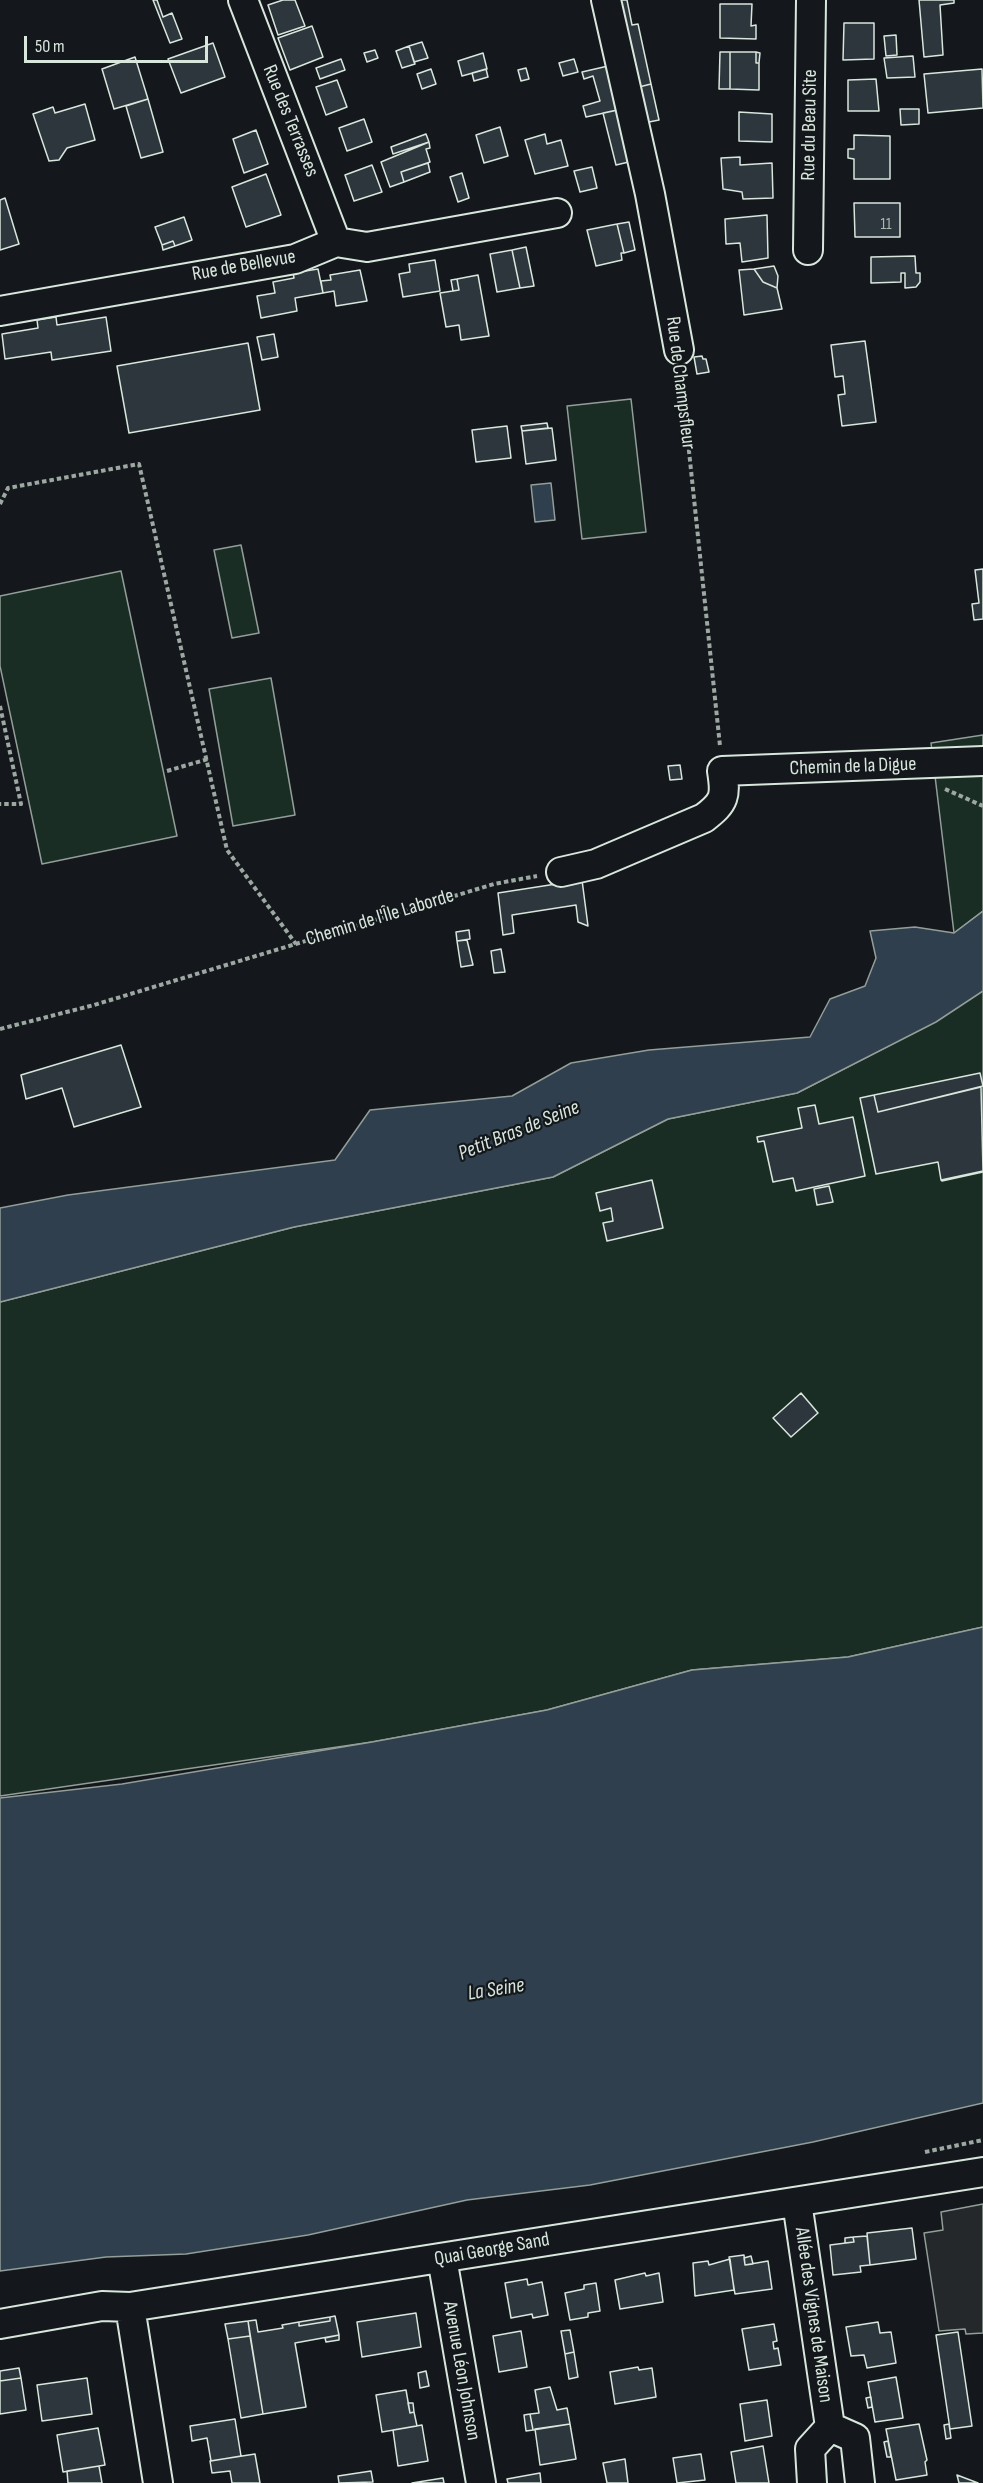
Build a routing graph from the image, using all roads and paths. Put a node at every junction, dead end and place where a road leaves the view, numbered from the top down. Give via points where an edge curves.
1 (243, 0) edge
2 (606, 0) edge
3 (811, 0) edge
4 (557, 213) dead end
5 (336, 242) junction
6 (808, 250) dead end
7 (0, 311) edge
8 (679, 350) joint
9 (0, 504) edge
10 (0, 706) edge
11 (208, 759) junction
12 (983, 761) edge
13 (166, 771) dead end
14 (722, 771) junction
15 (0, 804) edge
16 (561, 872) joint
17 (296, 944) junction
18 (0, 1029) edge
19 (983, 2172) edge
20 (797, 2202) junction
21 (442, 2258) junction
22 (130, 2307) junction
23 (0, 2324) edge
24 (830, 2427) junction
25 (159, 2483) edge
26 (481, 2483) edge
27 (812, 2483) edge
28 (860, 2483) edge

1 - 5 street, Rue des Terrasses
2 - 8 street, Rue de Champsfleur via 650,194
3 - 6 street, Rue du Beau Site
4 - 5 street via 367,247
5 - 7 street, Rue de Bellevue via 295,259
8 - 14 path, Rue de Champsfleur
9 - 11 path via 8,488 139,464
10 - 15 path via 21,804
11 - 13 path
11 - 17 path via 227,850
12 - 14 street, Chemin de la Digue
14 - 16 street via 726,792 719,807 704,818 596,864
16 - 17 path, Chemin de l'Île Laborde via 494,884
17 - 18 path, Chemin de l'Île Laborde
19 - 20 street, Quai George Sand
20 - 21 street, Quai George Sand
20 - 24 street, Allée des Vignes de Maison
21 - 22 street, Quai George Sand
21 - 26 street, Avenue Léon Johnson
22 - 23 street, Quai George Sand via 102,2306
22 - 25 street
24 - 27 street, Allée des Vignes de Maison via 810,2449
24 - 28 street, Allée des Vignes de Maison via 855,2438

